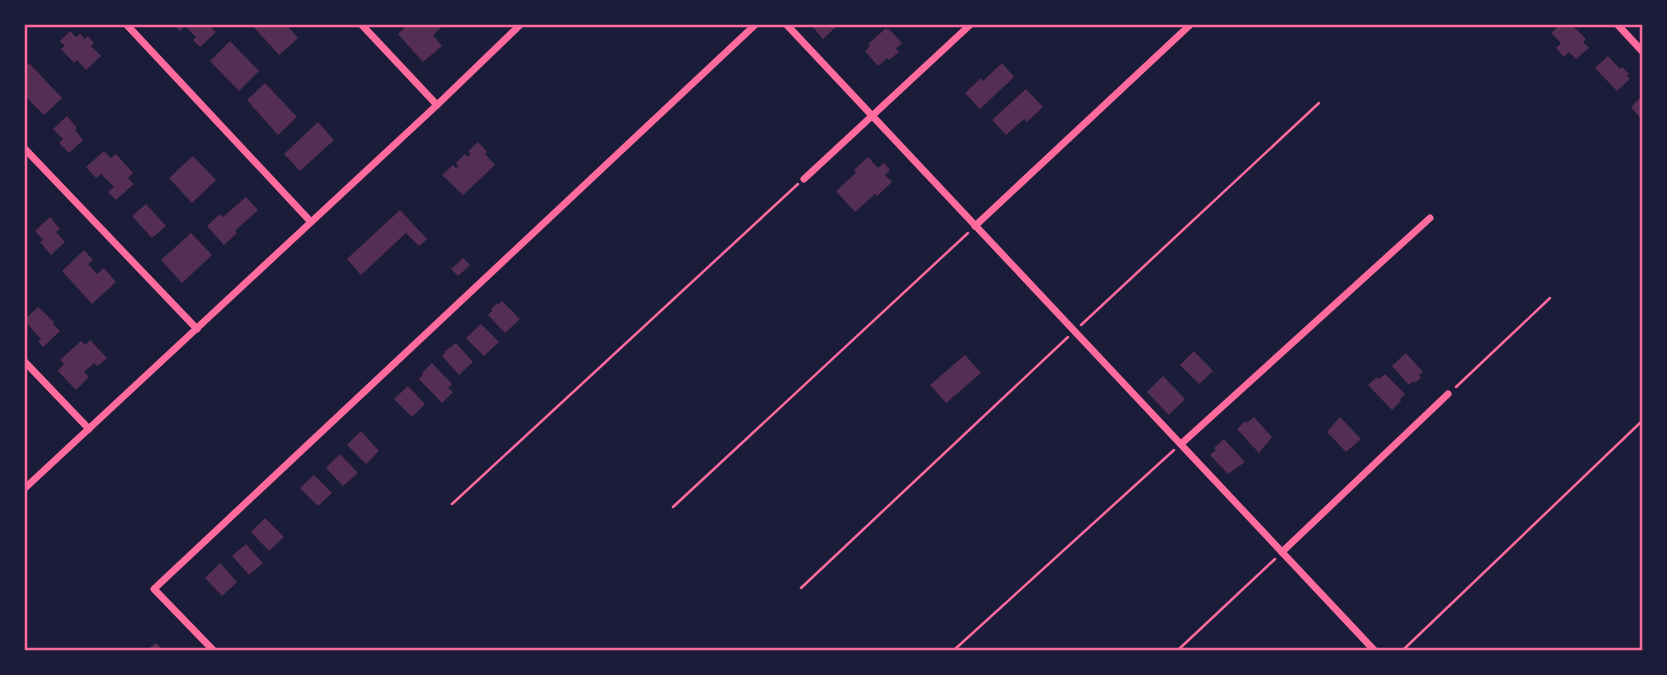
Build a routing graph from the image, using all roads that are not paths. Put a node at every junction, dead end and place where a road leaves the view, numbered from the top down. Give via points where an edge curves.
1 (125, 24) edge
2 (362, 24) edge
3 (521, 24) edge
4 (756, 24) edge
5 (786, 24) edge
6 (971, 24) edge
7 (1191, 24) edge
8 (1617, 24) edge
9 (1643, 51) edge
10 (437, 105) junction
11 (872, 116) junction
12 (24, 148) edge
13 (803, 179) road end
14 (1430, 218) dead end
15 (310, 222) junction
16 (975, 226) junction
17 (197, 329) junction
18 (24, 361) edge
19 (1448, 394) road end
20 (89, 429) junction
21 (1181, 444) junction
22 (24, 489) edge
23 (1282, 552) junction
24 (213, 650) edge
25 (1374, 650) edge

1 - 15 street
2 - 10 street
3 - 10 street
4 - 24 street via 154,589
5 - 11 street
6 - 11 street
7 - 16 street
8 - 9 street
10 - 15 street
11 - 13 street
11 - 16 street
12 - 17 street
14 - 21 street
15 - 17 street
16 - 21 street
17 - 20 street
18 - 20 street
19 - 23 street
20 - 22 street
21 - 23 street
23 - 25 street

